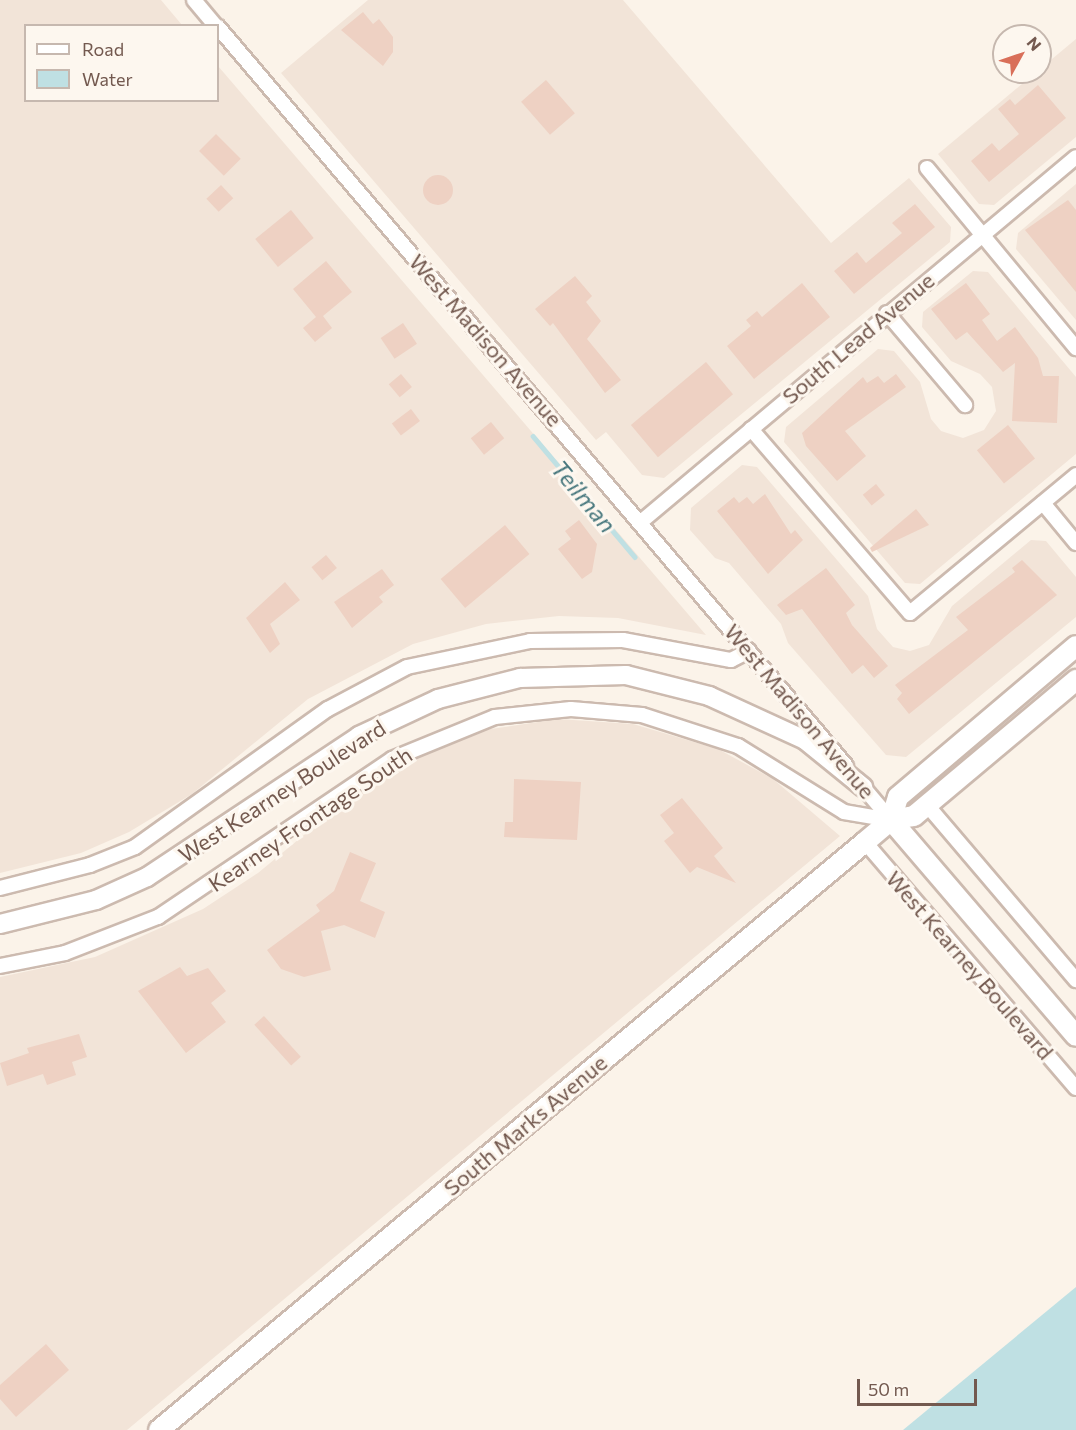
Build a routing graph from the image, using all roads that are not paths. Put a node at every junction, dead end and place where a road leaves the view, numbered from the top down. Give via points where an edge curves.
1 (194, 0) edge
2 (215, 24) edge
3 (219, 28) edge
4 (1076, 157) edge
5 (927, 168) dead end
6 (981, 235) junction
7 (887, 313) junction
8 (1076, 348) edge
9 (965, 405) dead end
10 (751, 429) junction
11 (1076, 475) edge
12 (1043, 503) junction
13 (642, 522) junction
14 (1076, 543) edge
15 (1076, 646) edge
16 (750, 651) junction
17 (1076, 680) edge
18 (863, 787) junction
19 (927, 805) junction
20 (891, 820) junction
21 (865, 842) junction
22 (0, 888) edge
23 (0, 924) edge
24 (0, 966) edge
25 (1076, 980) edge
26 (1076, 1036) edge
27 (1076, 1088) edge
28 (159, 1430) edge

1 - 2 street, West Madison Avenue
3 - 13 street, West Madison Avenue
4 - 6 street, South Lead Avenue
5 - 6 street
6 - 7 street, South Lead Avenue
6 - 8 street
7 - 9 street
7 - 10 street, South Lead Avenue
10 - 12 street via 910,613
10 - 13 street, South Lead Avenue
11 - 12 street
12 - 14 street
13 - 16 street, West Madison Avenue
15 - 20 main road, South Marks Avenue via 898,798
16 - 18 street, West Madison Avenue
16 - 22 street via 731,660 623,640 530,641 407,668 328,709 135,847 90,865
17 - 19 main road, South Marks Avenue
18 - 20 street, West Madison Avenue
18 - 23 street, West Kearney Boulevard via 805,740 709,696 626,675 520,678 438,699 359,736 147,877 96,900
19 - 20 main road, South Marks Avenue via 914,816
19 - 25 street
20 - 21 main road, South Marks Avenue
20 - 24 street, Kearney Frontage South via 844,812 738,746 642,715 571,709 495,717 392,759 158,917 65,953
20 - 26 main road, West Kearney Boulevard
21 - 27 street, West Kearney Boulevard
21 - 28 main road, South Marks Avenue

